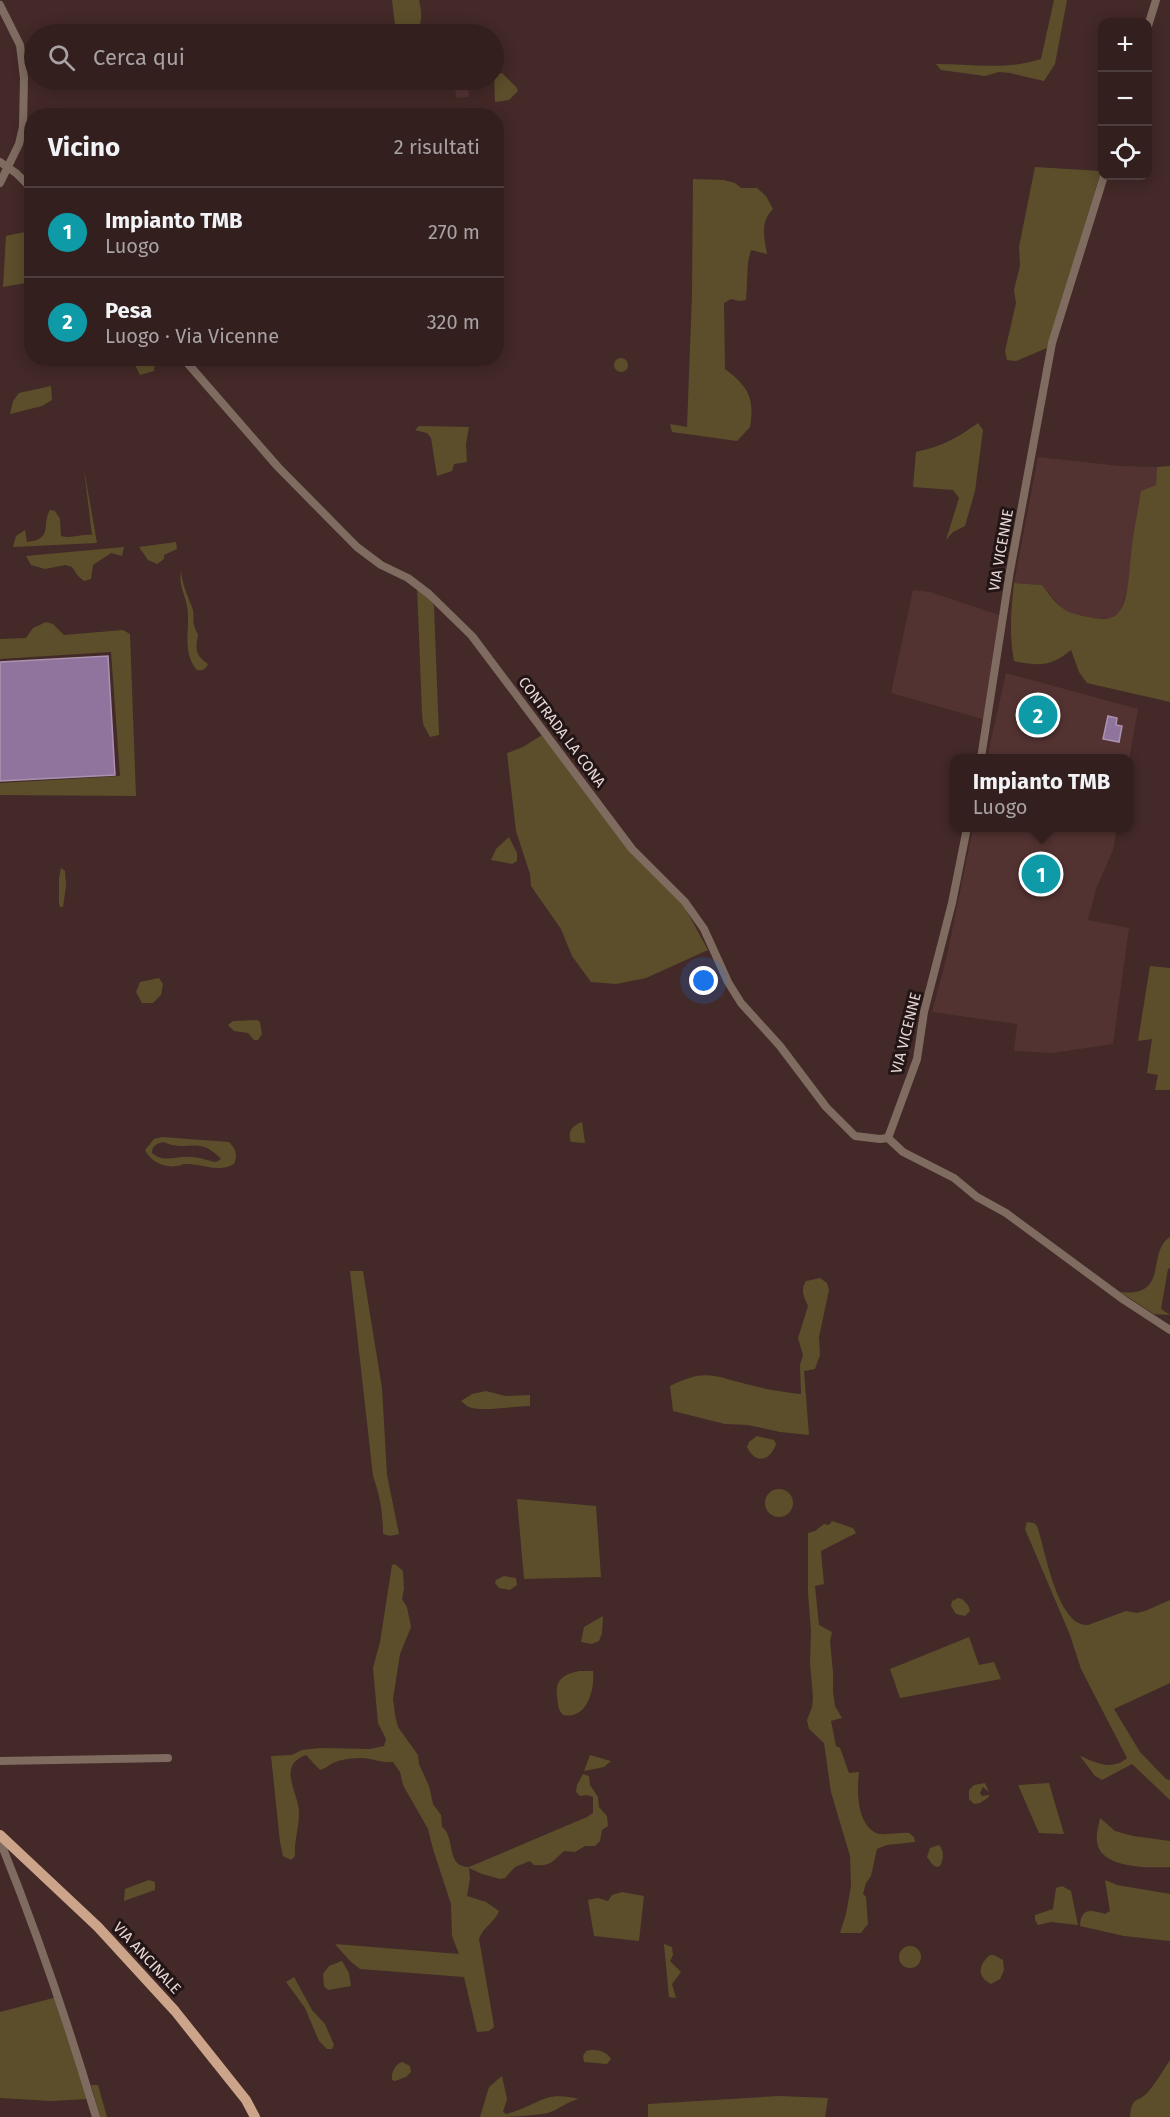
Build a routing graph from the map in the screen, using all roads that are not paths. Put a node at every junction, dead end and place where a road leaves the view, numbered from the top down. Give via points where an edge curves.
1 (1156, 0) edge
2 (0, 5) edge
3 (1150, 18) edge
4 (4, 164) edge
5 (1103, 180) edge
6 (24, 181) edge
7 (0, 183) edge
8 (190, 366) edge
9 (982, 754) edge
10 (966, 832) edge
11 (888, 1138) junction
12 (1170, 1330) edge
13 (168, 1758) dead end
14 (0, 1761) edge
15 (0, 1835) edge
16 (0, 1841) edge
17 (96, 2117) edge
18 (255, 2117) edge

1 - 3 street
2 - 4 street via 20,45 24,78 20,144
4 - 6 street
4 - 7 street
5 - 9 street, VIA VICENNE via 1052,345
8 - 11 street, CONTRADA LA CONA via 278,467 357,547 429,594 472,636 632,849 685,902 704,929 741,1003 826,1107 855,1136
10 - 11 street, VIA VICENNE via 924,1012 917,1059
11 - 12 street via 903,1152 954,1178 1006,1213
13 - 14 street
15 - 18 main road, VIA ANCINALE via 98,1928 175,2012 246,2100
16 - 17 street via 68,2022

